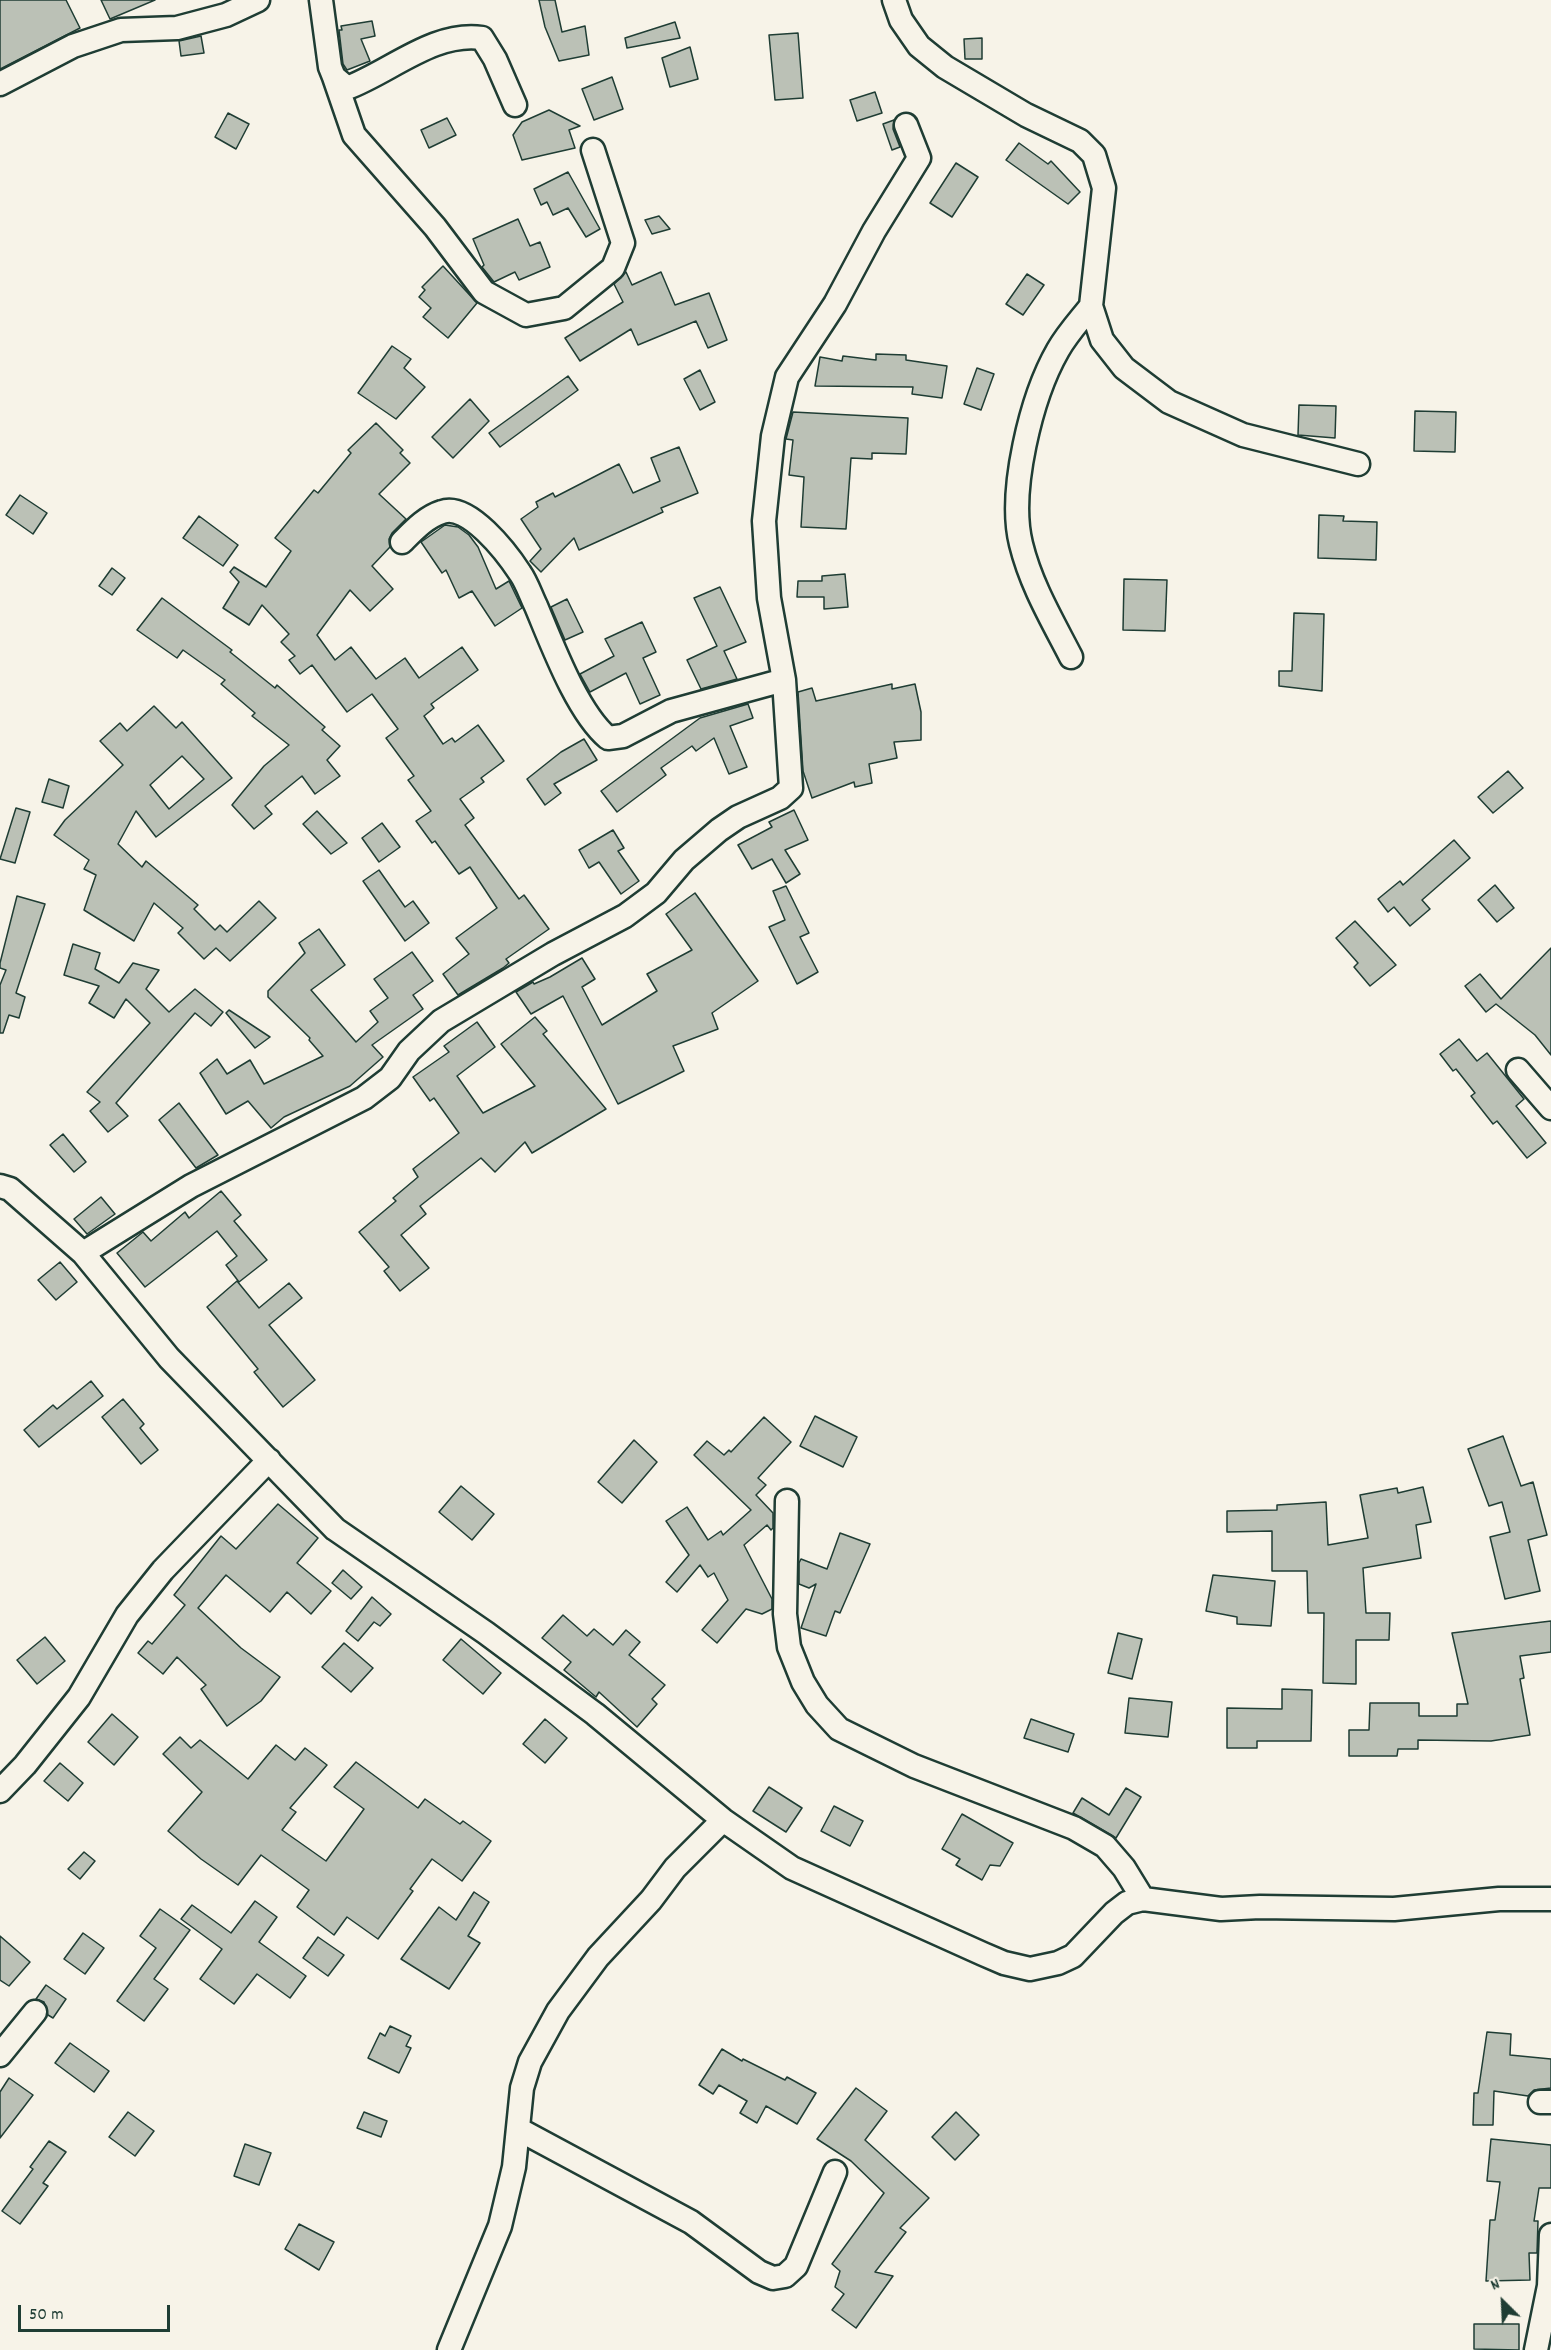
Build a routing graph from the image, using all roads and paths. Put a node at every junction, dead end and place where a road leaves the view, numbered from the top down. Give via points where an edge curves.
1 (258, 0) edge
2 (321, 0) edge
3 (894, 0) edge
4 (334, 76) junction
5 (0, 84) edge
6 (515, 105) dead end
7 (906, 125) dead end
8 (593, 150) dead end
9 (1091, 306) junction
10 (1358, 464) dead end
11 (402, 542) dead end
12 (1071, 657) dead end
13 (784, 681) junction
14 (1518, 1070) dead end
15 (1551, 1108) edge
16 (0, 1186) edge
17 (83, 1253) junction
18 (269, 1460) junction
19 (787, 1501) dead end
20 (0, 1791) edge
21 (723, 1820) junction
22 (1143, 1899) junction
23 (1551, 1899) edge
24 (35, 2012) dead end
25 (0, 2055) edge
26 (518, 2129) junction
27 (835, 2172) dead end
28 (1551, 2235) edge
29 (449, 2350) edge
30 (1536, 2350) edge

1 - 5 street via 226,15 177,28 121,30 82,43
2 - 4 street
3 - 9 street via 901,20 919,46 945,67 1080,141 1094,155 1104,188
4 - 6 street via 347,88 440,42 465,35 482,38
4 - 8 street via 354,135 435,227 484,292 526,315 564,308 613,268 623,243
7 - 13 street via 919,158 835,304 787,377 773,436 764,521 769,598
9 - 10 street via 1102,340 1124,368 1169,402 1243,435
9 - 12 street via 1058,350 1039,395 1021,463 1016,502 1020,543 1034,587
11 - 13 street via 420,524 443,511 464,513 490,536 521,574 583,706 608,738 623,736 671,711
13 - 17 street via 791,788 780,798 719,830 684,860 656,893 625,916 441,1021 409,1051 390,1078 364,1098 191,1186
14 - 15 street
16 - 17 street via 10,1190
17 - 18 street via 169,1358
18 - 20 street via 163,1570 126,1615 79,1697
18 - 21 street via 336,1529 595,1714
19 - 22 street via 785,1614 789,1647 817,1705 839,1729 914,1766 1064,1824 1106,1846
21 - 22 street via 792,1868 982,1954 1030,1969 1073,1956 1114,1913 1127,1903
21 - 26 street via 675,1868 598,1957 558,2011 527,2070
22 - 23 street via 1221,1909 1394,1909 1499,1899
24 - 25 street
26 - 27 street via 691,2222 772,2278 785,2276 796,2266
26 - 29 street via 514,2167 500,2226
28 - 30 street via 1549,2286

